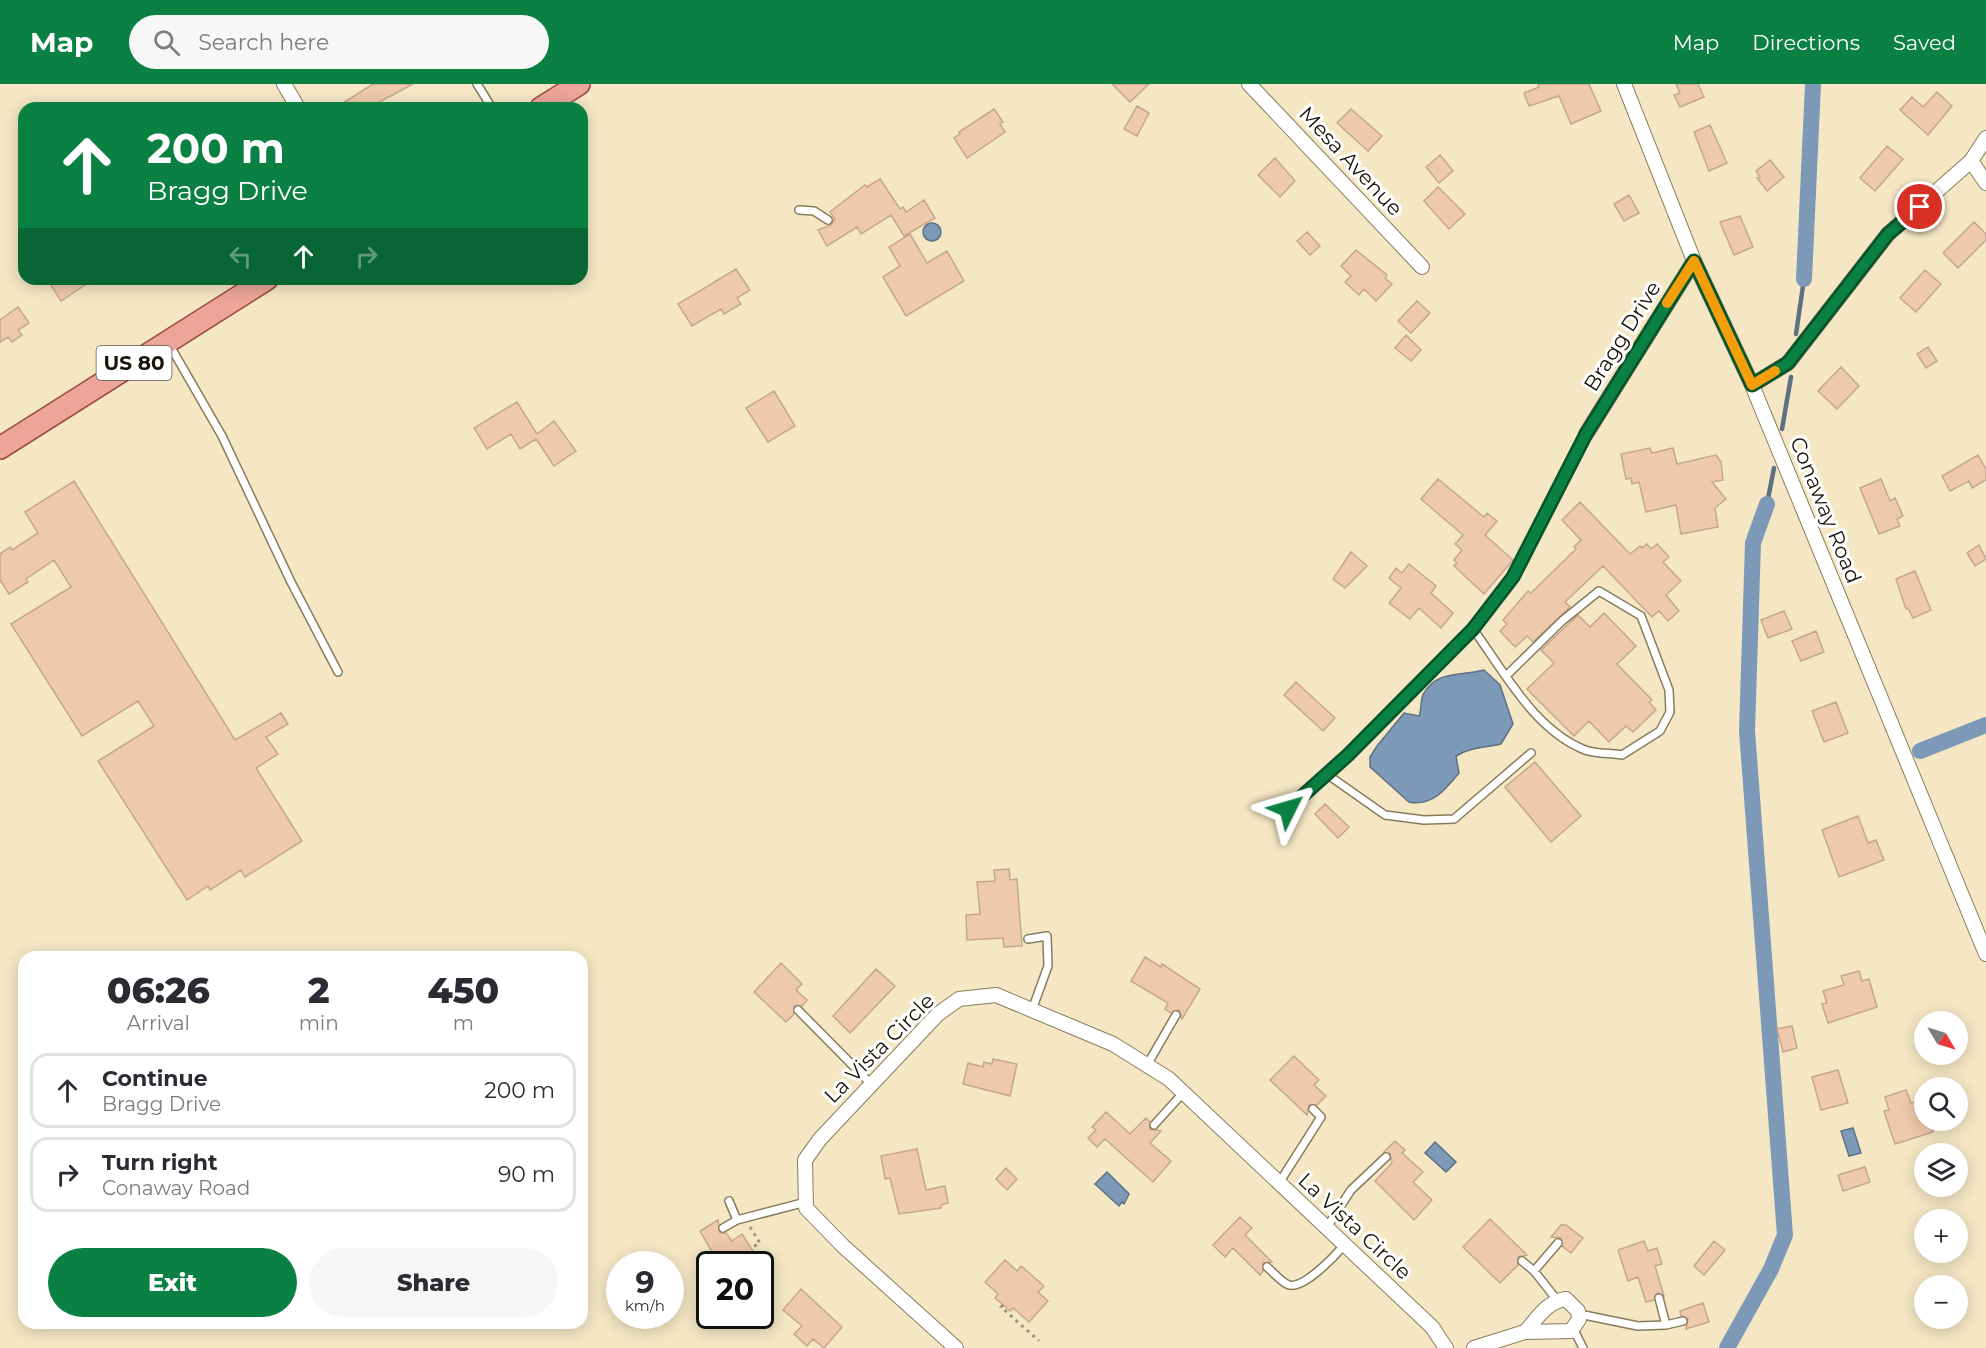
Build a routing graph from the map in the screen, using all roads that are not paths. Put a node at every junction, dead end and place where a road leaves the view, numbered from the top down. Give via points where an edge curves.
1 (284, 84) edge
2 (477, 84) edge
3 (1249, 84) edge
4 (1624, 84) edge
5 (575, 85) edge
6 (294, 102) edge
7 (488, 102) edge
8 (550, 102) edge
9 (1986, 138) edge
10 (1971, 161) junction
11 (1986, 183) edge
12 (799, 210) dead end
13 (828, 220) dead end
14 (1694, 261) junction
15 (1422, 267) dead end
16 (257, 285) edge
17 (167, 342) junction
18 (1752, 385) junction
19 (1586, 434) joint
20 (0, 448) edge
21 (1473, 629) junction
22 (338, 672) dead end
23 (1507, 675) junction
24 (1531, 753) dead end
25 (1328, 775) junction
26 (1288, 809) dead end
27 (1028, 939) dead end
28 (1986, 954) edge
29 (798, 1010) dead end
30 (1032, 1010) junction
31 (1176, 1015) dead end
32 (1146, 1065) junction
33 (871, 1084) junction
34 (1183, 1093) junction
35 (1313, 1109) dead end
36 (1154, 1125) dead end
37 (1386, 1157) dead end
38 (1279, 1183) junction
39 (729, 1201) dead end
40 (806, 1202) junction
41 (741, 1219) junction
42 (1327, 1227) junction
43 (723, 1228) dead end
44 (1558, 1243) dead end
45 (1345, 1244) junction
46 (1522, 1261) dead end
47 (1267, 1267) dead end
48 (1534, 1271) junction
49 (1659, 1298) dead end
50 (1557, 1300) junction
51 (1579, 1314) junction
52 (1683, 1321) dead end
53 (1665, 1325) junction
54 (1574, 1328) junction
55 (1525, 1332) junction
56 (956, 1348) edge
57 (1446, 1348) edge
58 (1474, 1348) edge
59 (1583, 1348) edge

1 - 6 street
2 - 7 lane
3 - 15 street, Mesa Avenue
4 - 14 street, Conaway Road
5 - 8 main road
9 - 10 street
10 - 11 street
10 - 18 street via 1888,234 1788,363
12 - 13 lane via 814,211
14 - 18 street, Conaway Road
14 - 19 street, Bragg Drive
16 - 17 main road, US 80
17 - 20 main road, US 80
17 - 22 lane via 222,436
18 - 28 street, Conaway Road
19 - 21 lane via 1513,577
21 - 23 lane
21 - 25 lane
23 - 23 lane via 1547,726 1586,750 1622,755 1660,731 1670,712 1669,690 1641,616 1599,591
24 - 25 lane via 1454,819 1385,815
25 - 26 lane
27 - 30 lane via 1047,936 1048,966
29 - 33 lane
30 - 32 street, La Vista Circle via 1113,1044
30 - 33 street, La Vista Circle via 996,994 959,999 938,1014
31 - 32 lane
32 - 34 street, La Vista Circle
33 - 40 street, La Vista Circle via 805,1160
34 - 36 lane
34 - 38 street, La Vista Circle
35 - 38 lane via 1321,1117
37 - 42 lane via 1351,1190
38 - 42 street, La Vista Circle
39 - 41 lane
40 - 41 lane
40 - 56 street via 806,1208 843,1246
41 - 43 lane
42 - 45 street, La Vista Circle
44 - 48 lane
45 - 47 lane via 1328,1263 1296,1285 1288,1285
45 - 57 street, La Vista Circle via 1432,1327
46 - 48 lane
48 - 50 lane
49 - 53 lane
50 - 51 street via 1573,1303
50 - 55 street
51 - 53 lane via 1638,1326
51 - 54 street
52 - 53 lane
54 - 55 street
54 - 59 lane
55 - 58 street

